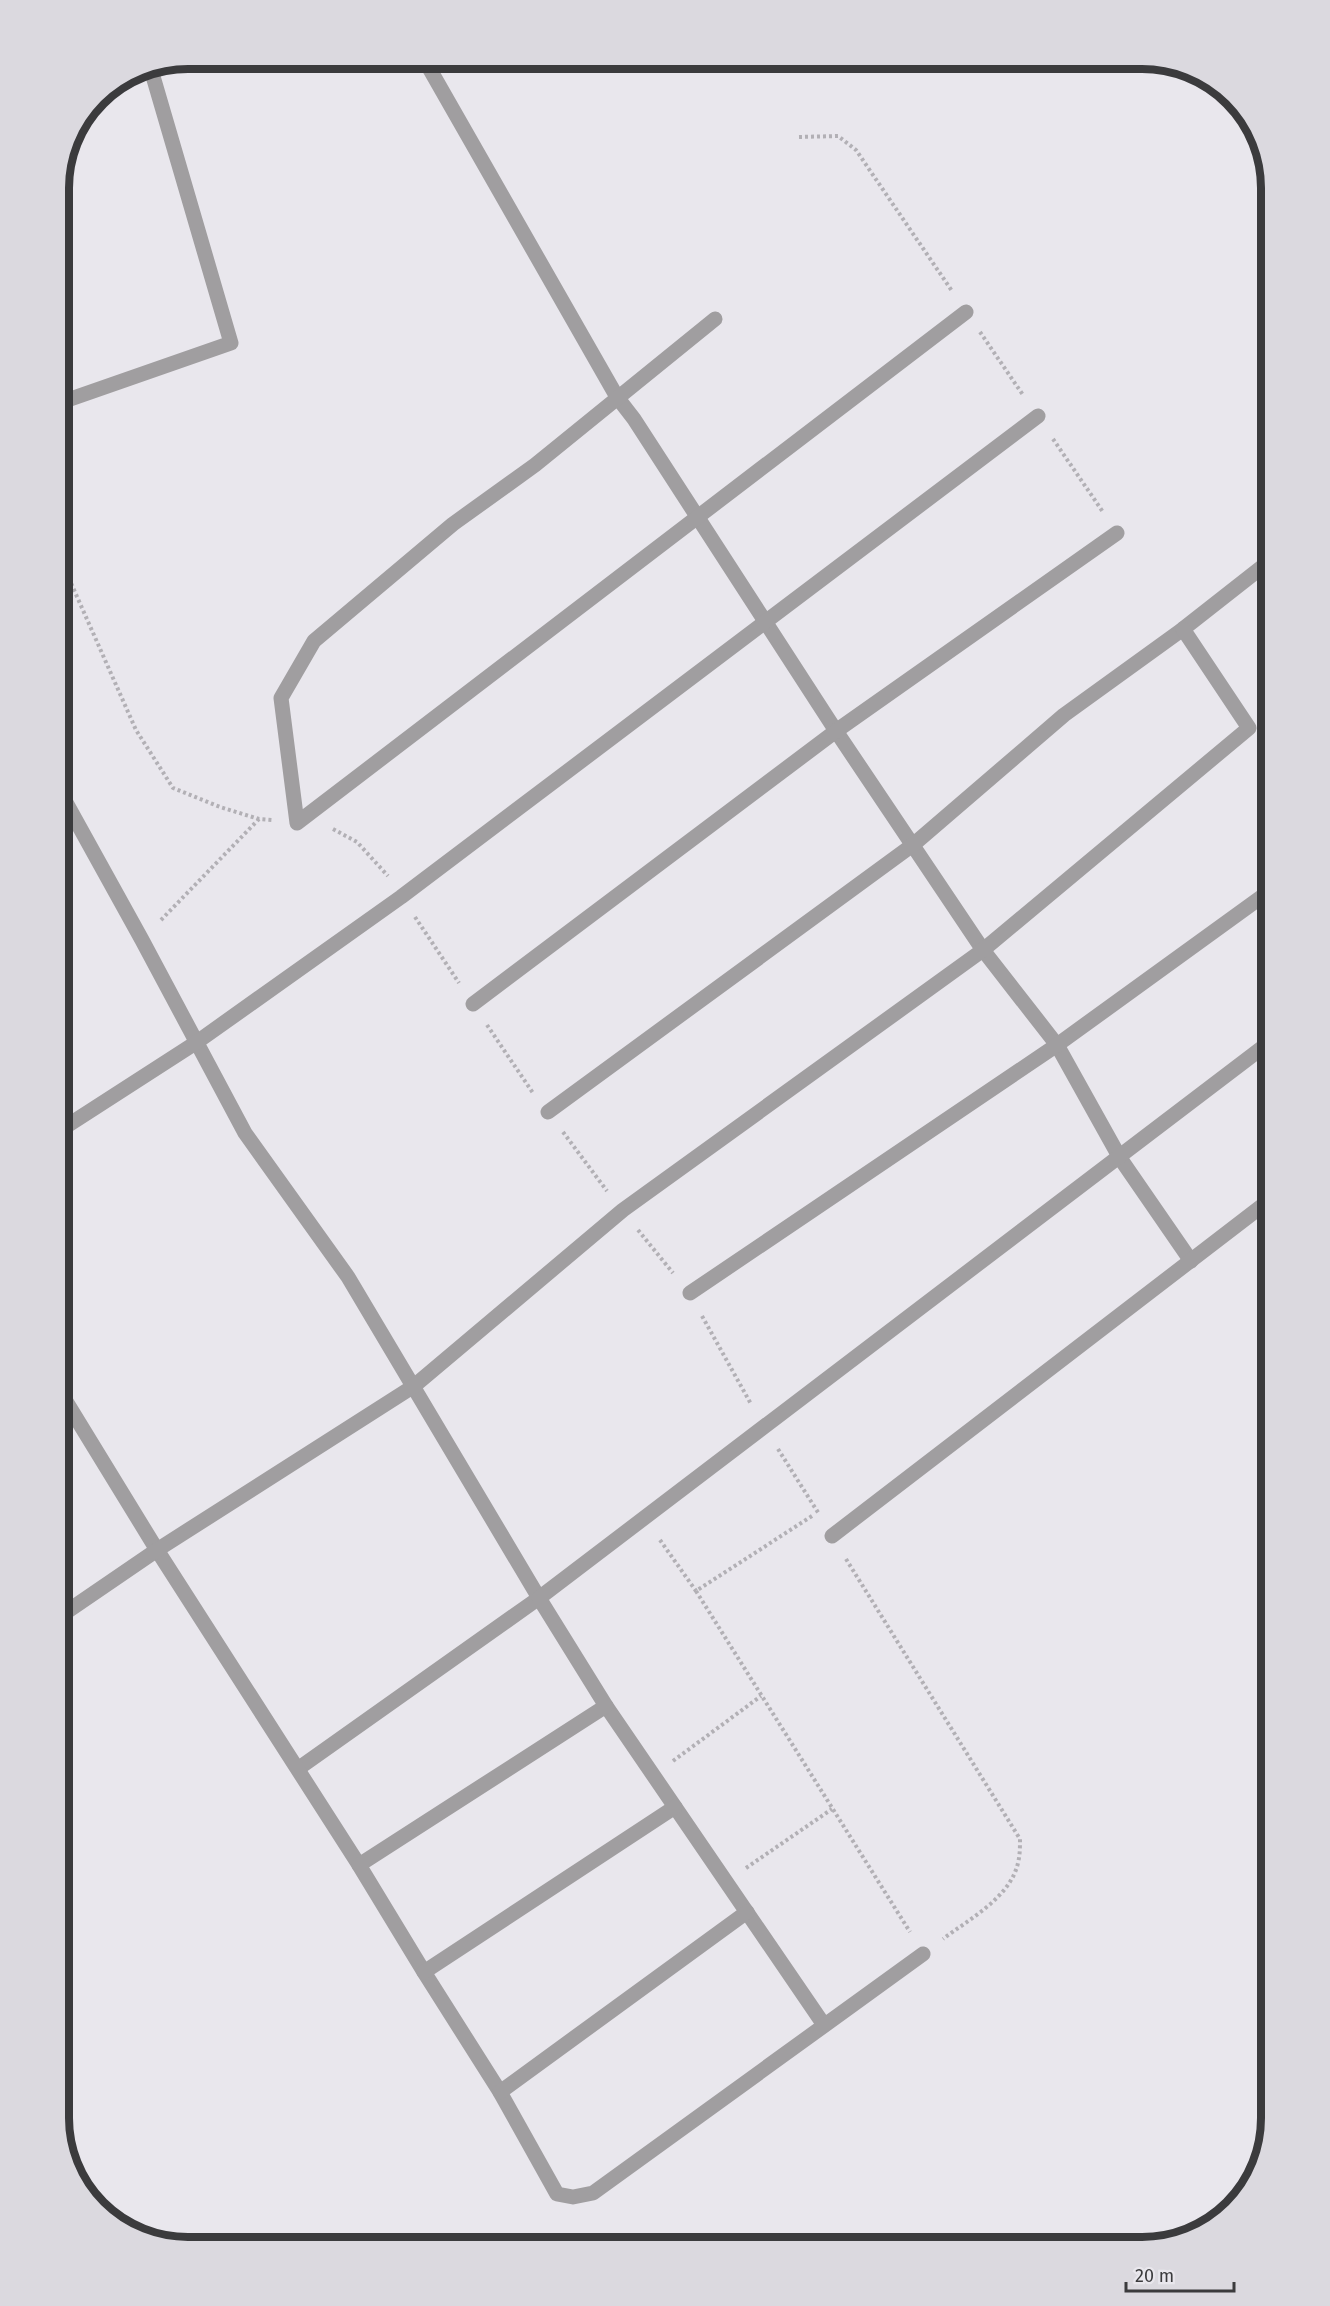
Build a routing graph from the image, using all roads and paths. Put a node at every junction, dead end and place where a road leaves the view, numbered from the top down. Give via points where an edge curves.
1 (430, 69) edge
2 (152, 74) edge
3 (966, 312) dead end
4 (715, 319) dead end
5 (617, 397) junction
6 (69, 400) edge
7 (1038, 416) dead end
8 (697, 516) junction
9 (1117, 533) dead end
10 (1261, 569) edge
11 (69, 579) edge
12 (766, 622) junction
13 (1183, 629) junction
14 (836, 731) junction
15 (259, 819) junction
16 (69, 822) edge
17 (297, 823) junction
18 (914, 844) junction
19 (401, 897) junction
20 (1261, 898) edge
21 (142, 940) junction
22 (983, 950) junction
23 (473, 1004) junction
24 (196, 1042) junction
25 (1057, 1045) junction
26 (1261, 1049) edge
27 (548, 1112) junction
28 (69, 1125) edge
29 (1120, 1158) junction
30 (1261, 1207) edge
31 (623, 1210) junction
32 (1191, 1261) junction
33 (690, 1293) junction
34 (414, 1386) junction
35 (69, 1406) edge
36 (764, 1426) junction
37 (818, 1512) junction
38 (644, 1518) junction
39 (832, 1536) junction
40 (157, 1550) junction
41 (696, 1591) junction
42 (538, 1598) junction
43 (69, 1610) edge
44 (760, 1696) junction
45 (606, 1706) junction
46 (298, 1768) junction
47 (653, 1776) junction
48 (675, 1807) junction
49 (832, 1809) junction
50 (359, 1865) junction
51 (726, 1882) junction
52 (747, 1912) junction
53 (923, 1954) junction
54 (424, 1972) junction
55 (824, 2025) junction
56 (500, 2092) junction

1 - 5 street
2 - 6 street via 231,343
3 - 8 street
4 - 5 street
5 - 8 street
5 - 17 street via 535,465 453,524 314,641 281,698
7 - 12 street
8 - 12 street
8 - 17 street
9 - 14 street
10 - 13 street
11 - 15 path via 136,730 173,788
12 - 14 street
12 - 19 street
13 - 18 street via 1064,715
13 - 22 street via 1249,728
14 - 18 street
14 - 23 street
15 - 17 path
15 - 21 path
16 - 21 street
17 - 19 path via 330,827 357,842
18 - 22 street
18 - 27 street
19 - 23 path
19 - 24 street
20 - 25 street
21 - 24 street
22 - 25 street
22 - 31 street
23 - 27 path
24 - 28 street
24 - 34 street via 245,1134 348,1277
25 - 29 street
25 - 33 street
26 - 29 street
27 - 31 path
29 - 32 street
29 - 36 street
30 - 32 street
31 - 33 path
31 - 34 street
32 - 39 street
33 - 36 path
34 - 40 street
34 - 42 street
35 - 40 street
36 - 37 path
36 - 38 street
37 - 39 path
37 - 41 path
38 - 41 path
38 - 42 street
39 - 53 path via 1020,1839 1018,1864 996,1899
40 - 43 street
40 - 46 street
41 - 44 path
42 - 45 street
42 - 46 street
44 - 47 path
44 - 49 path
45 - 47 street
45 - 50 street
46 - 50 street
47 - 48 street
48 - 51 street
48 - 54 street
49 - 51 path
49 - 53 path
50 - 54 street
51 - 52 street
52 - 55 street
52 - 56 street
53 - 55 street
54 - 56 street
55 - 56 street via 593,2193 573,2197 557,2194

